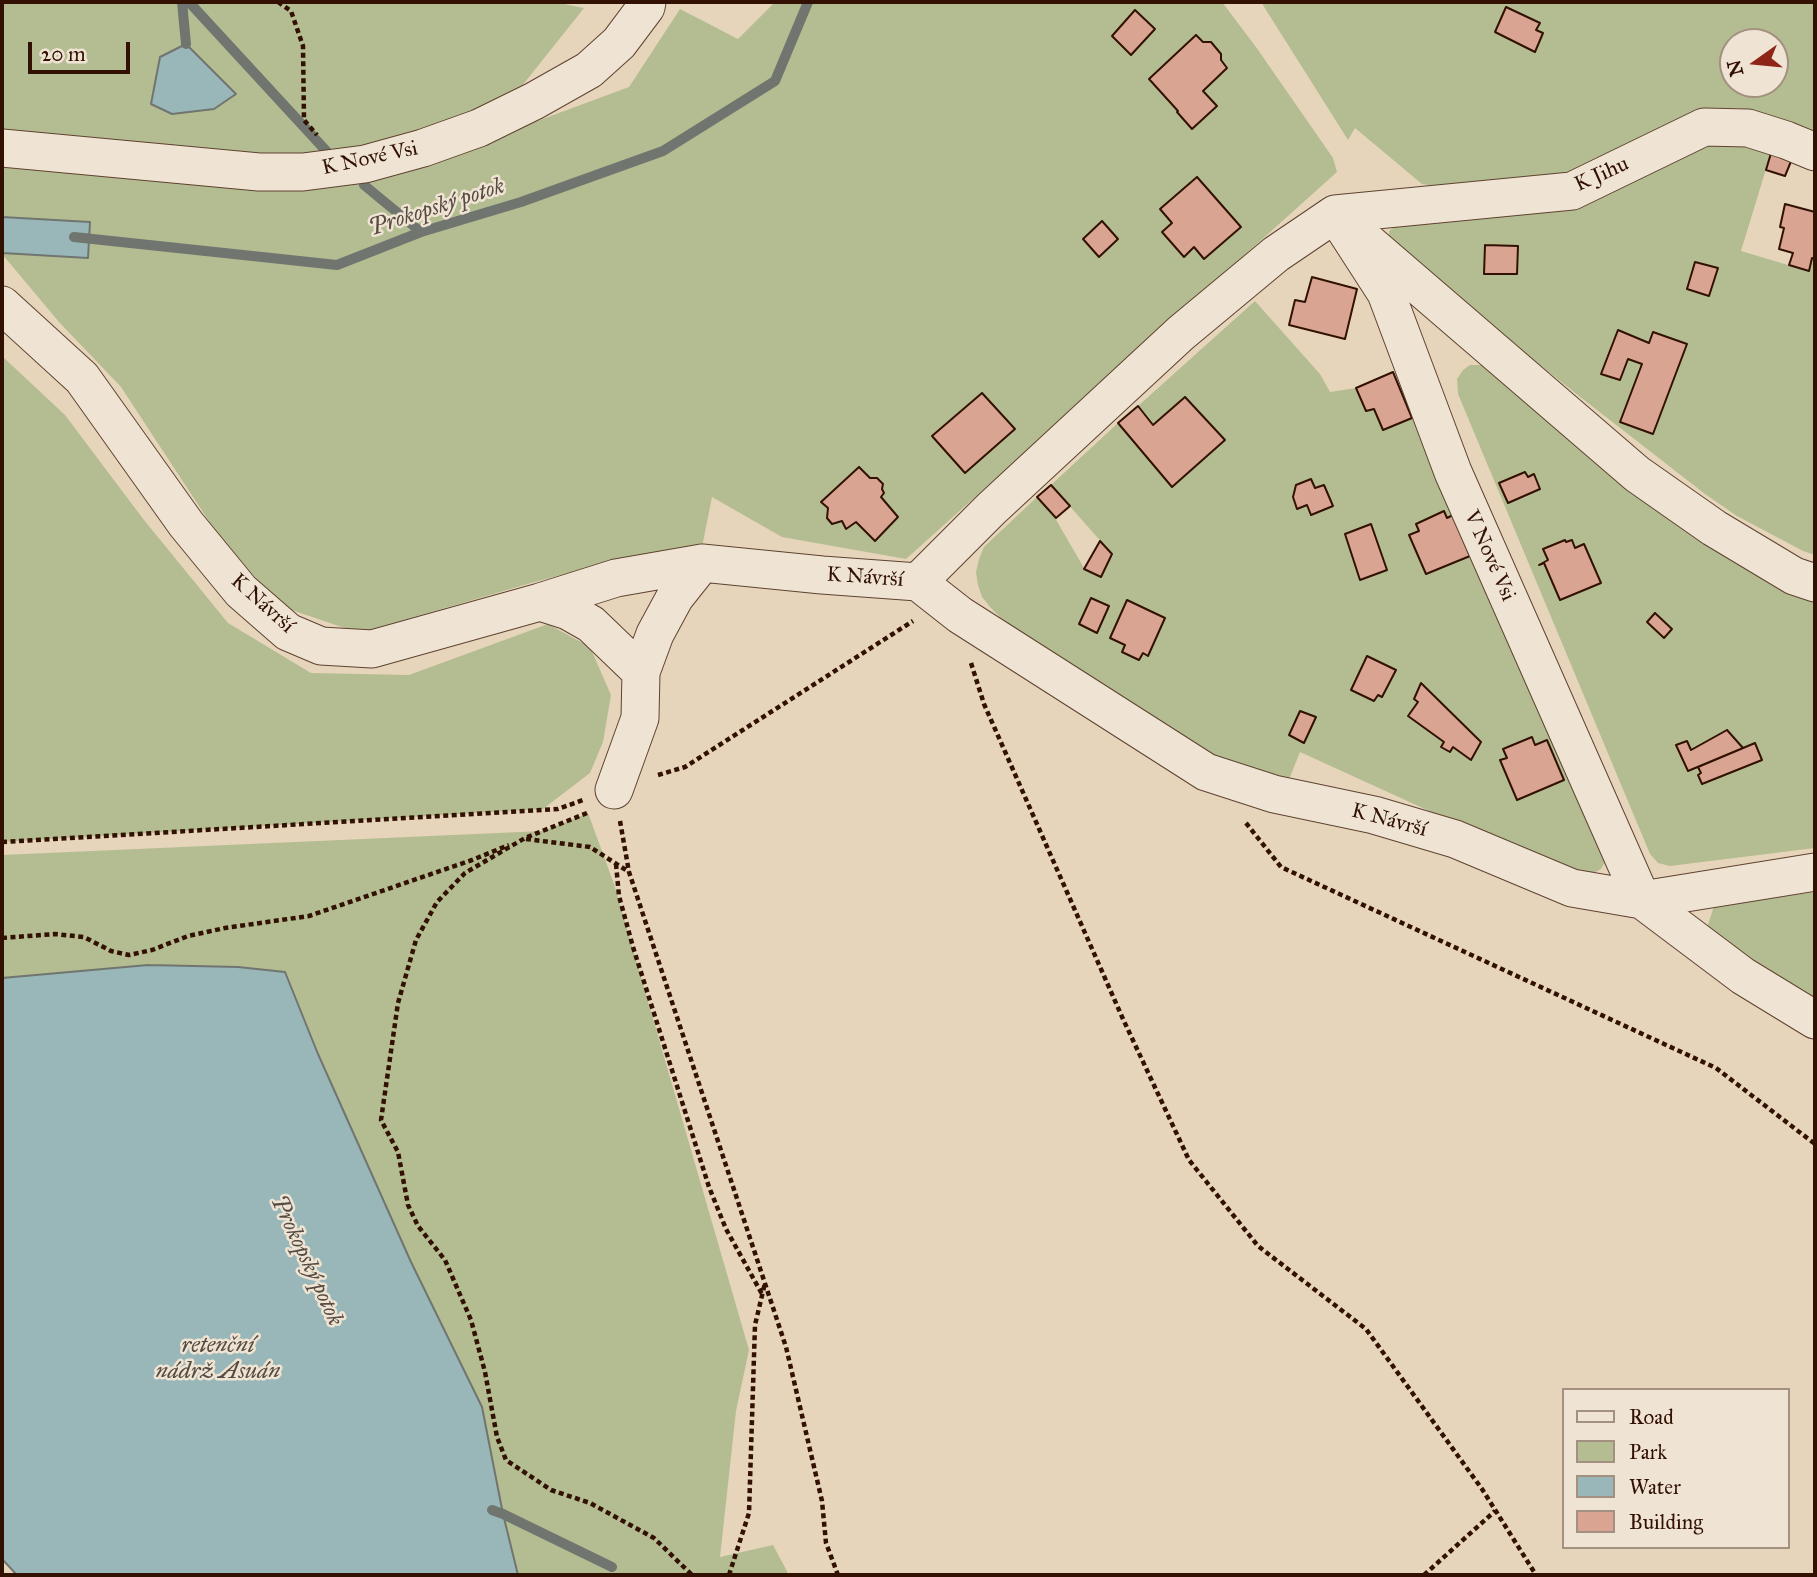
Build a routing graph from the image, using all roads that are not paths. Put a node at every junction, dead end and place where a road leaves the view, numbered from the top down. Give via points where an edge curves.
1 (647, 2) edge
2 (2, 148) edge
3 (1815, 152) edge
4 (1335, 214) junction
5 (2, 305) edge
6 (702, 563) junction
7 (1815, 583) edge
8 (940, 600) junction
9 (540, 602) junction
10 (642, 672) junction
11 (614, 790) road end
12 (1815, 872) edge
13 (1642, 900) junction
14 (1815, 1020) edge

1 - 2 street, K Nové Vsi via 619,43 589,70 479,128 365,164 259,172
3 - 4 street, K Jihu via 1748,128 1704,127 1572,191
4 - 7 street via 1637,474 1714,528 1794,576
4 - 8 street via 1276,254 1181,333 991,509
4 - 13 street, V Nové Vsi via 1386,293 1452,472
5 - 9 street, K Návrší via 82,378 186,524 241,591 288,632 321,646 372,649
6 - 8 street, K Návrší via 822,575
6 - 9 street, K Návrší via 616,578
6 - 10 street via 675,597
8 - 13 street, K Návrší via 1206,772 1274,794 1374,815 1455,839 1572,888
9 - 10 street via 590,624
10 - 11 street via 640,718
12 - 13 street, K Návrší
13 - 14 street via 1743,976

